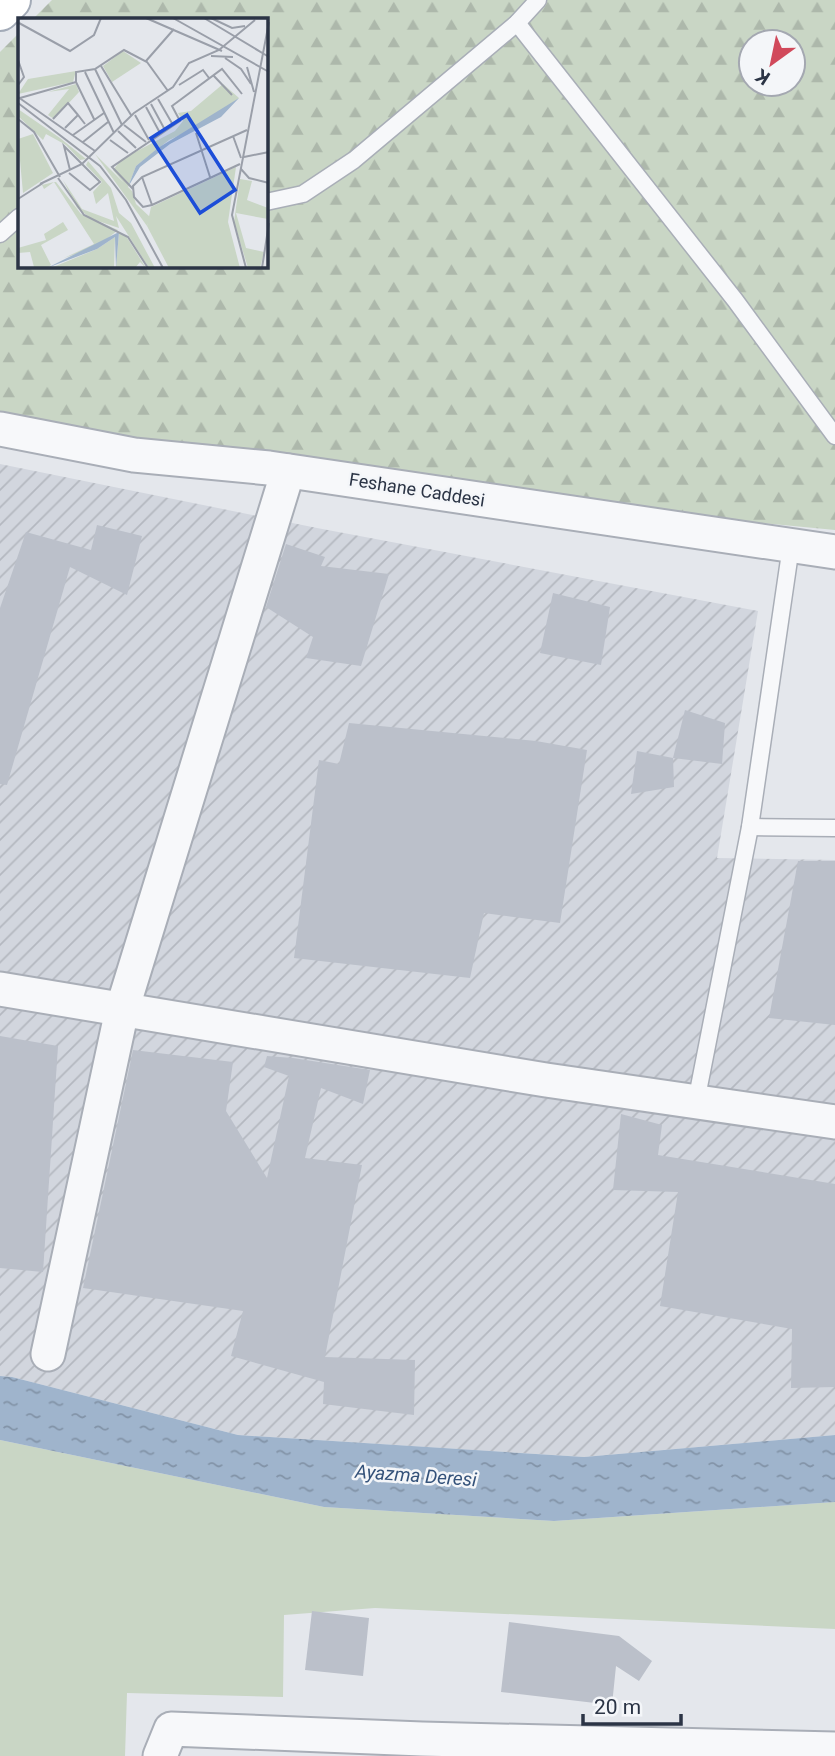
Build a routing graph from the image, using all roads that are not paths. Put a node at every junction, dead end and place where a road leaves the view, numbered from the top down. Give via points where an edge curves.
1 (11, 0) edge
2 (538, 0) edge
3 (0, 10) edge
4 (517, 23) junction
5 (268, 202) edge
6 (18, 218) edge
7 (0, 234) edge
8 (0, 429) edge
9 (835, 436) edge
10 (288, 471) junction
11 (791, 546) junction
12 (835, 552) edge
13 (750, 827) junction
14 (835, 828) edge
15 (0, 989) edge
16 (122, 1010) junction
17 (696, 1102) junction
18 (835, 1122) edge
19 (48, 1354) dead end
20 (337, 1746) edge
21 (526, 1749) edge
22 (835, 1749) edge
23 (634, 1750) edge
24 (160, 1756) edge

1 - 3 main road
2 - 4 lane
4 - 5 lane via 354,160 303,194
4 - 9 lane via 736,300
6 - 7 lane
8 - 10 street, Feshane Caddesi via 134,454
10 - 11 street, Feshane Caddesi
10 - 16 street
11 - 12 street, Feshane Caddesi
11 - 13 lane
13 - 14 lane
13 - 17 lane
15 - 16 street
16 - 17 street
16 - 19 street
17 - 18 street
20 - 21 street
20 - 24 street via 171,1729
21 - 23 street
22 - 23 street

